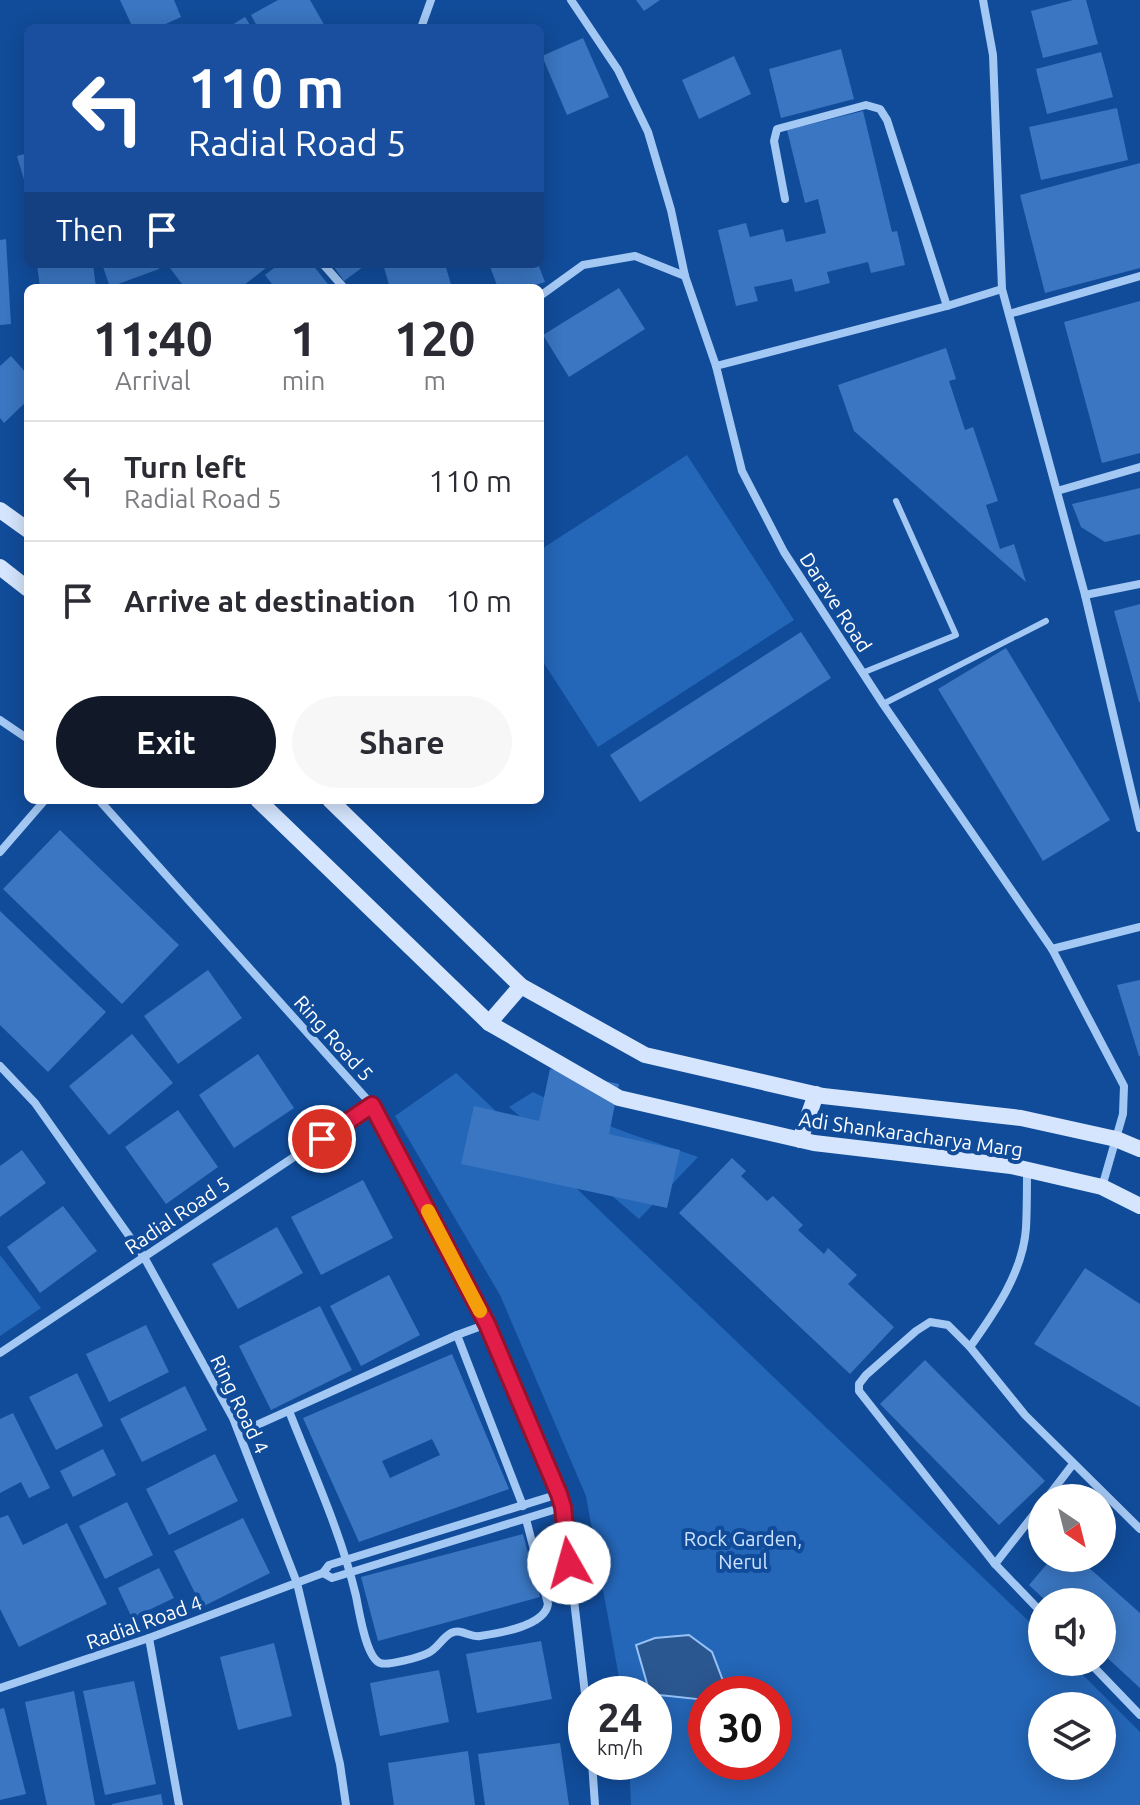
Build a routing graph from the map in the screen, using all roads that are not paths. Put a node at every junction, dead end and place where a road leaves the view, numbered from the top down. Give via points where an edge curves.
1 (431, 0) edge
2 (571, 0) edge
3 (983, 0) edge
4 (422, 24) edge
5 (785, 199) dead end
6 (326, 268) edge
7 (685, 276) junction
8 (1140, 276) edge
9 (340, 284) edge
10 (1002, 289) junction
11 (544, 293) edge
12 (947, 306) junction
13 (1009, 314) junction
14 (716, 366) junction
15 (1140, 467) edge
16 (1057, 491) junction
17 (896, 501) dead end
18 (0, 510) edge
19 (24, 527) edge
20 (0, 567) edge
21 (1140, 584) edge
22 (24, 586) edge
23 (1085, 595) junction
24 (1046, 621) dead end
25 (862, 673) junction
26 (883, 704) junction
27 (0, 720) edge
28 (24, 736) edge
29 (42, 804) edge
30 (103, 804) edge
31 (262, 804) edge
32 (334, 804) edge
33 (1140, 828) edge
34 (0, 852) edge
35 (1140, 927) edge
36 (1052, 949) junction
37 (521, 986) junction
38 (489, 1023) junction
39 (0, 1066) edge
40 (816, 1094) junction
41 (372, 1105) junction
42 (1116, 1139) junction
43 (800, 1140) junction
44 (1140, 1149) edge
45 (1027, 1170) junction
46 (1102, 1187) junction
47 (1140, 1206) edge
48 (144, 1257) junction
49 (487, 1324) junction
50 (457, 1335) junction
51 (970, 1347) junction
52 (0, 1353) edge
53 (289, 1411) junction
54 (239, 1433) junction
55 (1073, 1464) junction
56 (1058, 1484) edge
57 (559, 1494) junction
58 (523, 1506) junction
59 (563, 1507) junction
60 (526, 1519) junction
61 (1028, 1522) edge
62 (1140, 1529) edge
63 (368, 1553) junction
64 (346, 1560) junction
65 (995, 1564) junction
66 (370, 1565) junction
67 (350, 1572) junction
68 (323, 1573) junction
69 (297, 1583) junction
70 (1028, 1598) edge
71 (149, 1638) junction
72 (583, 1676) edge
73 (1102, 1676) edge
74 (0, 1688) edge
75 (1140, 1715) edge
76 (593, 1780) edge
77 (179, 1805) edge
78 (346, 1805) edge
79 (595, 1805) edge

1 - 4 street
2 - 7 street, Darave Road via 618,70 648,132
3 - 10 street via 993,55
5 - 12 street via 774,141 777,129 866,105 880,109
6 - 9 street
7 - 11 street via 635,256 583,265
7 - 14 street, Darave Road
8 - 13 street
10 - 12 street
10 - 13 street
12 - 14 street
13 - 16 street
14 - 25 street, Darave Road via 742,471 784,552
15 - 16 street
16 - 23 street
17 - 25 lane via 956,635
18 - 19 main road
20 - 22 main road
21 - 23 street
23 - 33 street
24 - 26 lane
25 - 26 street, Darave Road
26 - 36 street, Darave Road
27 - 28 street
29 - 34 street
30 - 41 street, Ring Road 5
31 - 38 main road, Adi Shankaracharya Marg
32 - 37 main road, Adi Shankaracharya Marg
35 - 36 street
36 - 42 street, Darave Road via 1124,1086
37 - 38 main road
37 - 40 main road, Adi Shankaracharya Marg via 645,1055
38 - 43 main road, Adi Shankaracharya Marg via 619,1098
39 - 48 street, Ring Road 4 via 35,1103
40 - 42 main road, Adi Shankaracharya Marg via 1021,1118
40 - 43 main road
41 - 48 street, Radial Road 5
41 - 49 street, Ring Road 5
42 - 44 main road, Adi Shankaracharya Marg
42 - 46 street, Darave Road
43 - 45 main road, Adi Shankaracharya Marg
45 - 46 main road, Adi Shankaracharya Marg
45 - 51 street via 1026,1230 1018,1264 1003,1298
46 - 47 main road, Adi Shankaracharya Marg
48 - 52 street, Radial Road 5
48 - 54 street, Ring Road 4
49 - 50 street
49 - 57 street, Ring Road 5
50 - 53 street
50 - 58 street
51 - 55 street
51 - 65 street via 948,1325 930,1322 866,1375 859,1391
53 - 54 street
53 - 64 street
54 - 69 street, Ring Road 4
55 - 56 street
55 - 62 street
57 - 58 street
57 - 59 street, Ring Road 5
58 - 63 street
59 - 60 street
59 - 72 street, Ring Road 5
60 - 66 street
60 - 67 street via 548,1604 540,1619 513,1629 475,1637 452,1632 429,1653 376,1662
61 - 65 street
63 - 64 street
63 - 66 street
64 - 67 street
64 - 68 street via 329,1565
65 - 70 street
66 - 67 street
67 - 68 street via 332,1578
68 - 69 street, Radial Road 4
69 - 71 street, Radial Road 4
69 - 78 street, Ring Road 4
71 - 74 street, Radial Road 4
71 - 77 street
73 - 75 street
76 - 79 street

